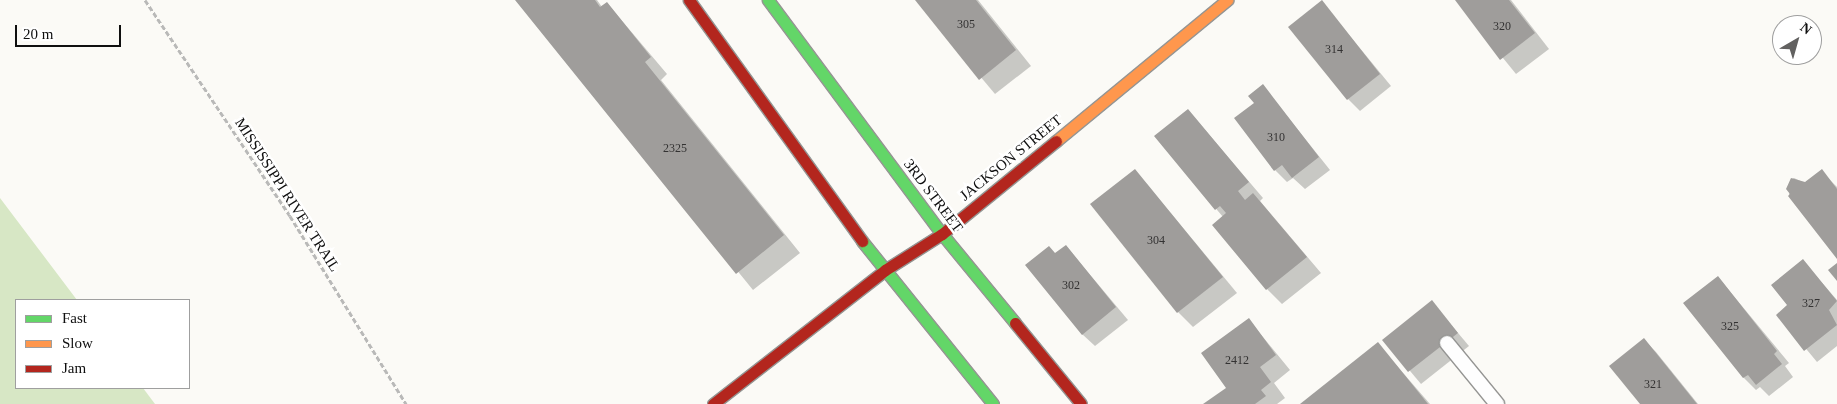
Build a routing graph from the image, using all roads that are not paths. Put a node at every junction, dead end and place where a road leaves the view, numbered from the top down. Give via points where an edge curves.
1 (689, 0) edge
2 (768, 0) edge
3 (1227, 0) edge
4 (942, 234) junction
5 (885, 270) junction
6 (1447, 342) dead end
7 (713, 404) edge
8 (993, 404) edge
9 (1081, 404) edge
10 (1497, 404) edge

1 - 5 main road
2 - 4 main road, 3RD STREET
3 - 4 main road, JACKSON STREET
4 - 5 main road, JACKSON STREET
4 - 9 main road, 3RD STREET
5 - 7 main road, JACKSON STREET
5 - 8 main road
6 - 10 lane

